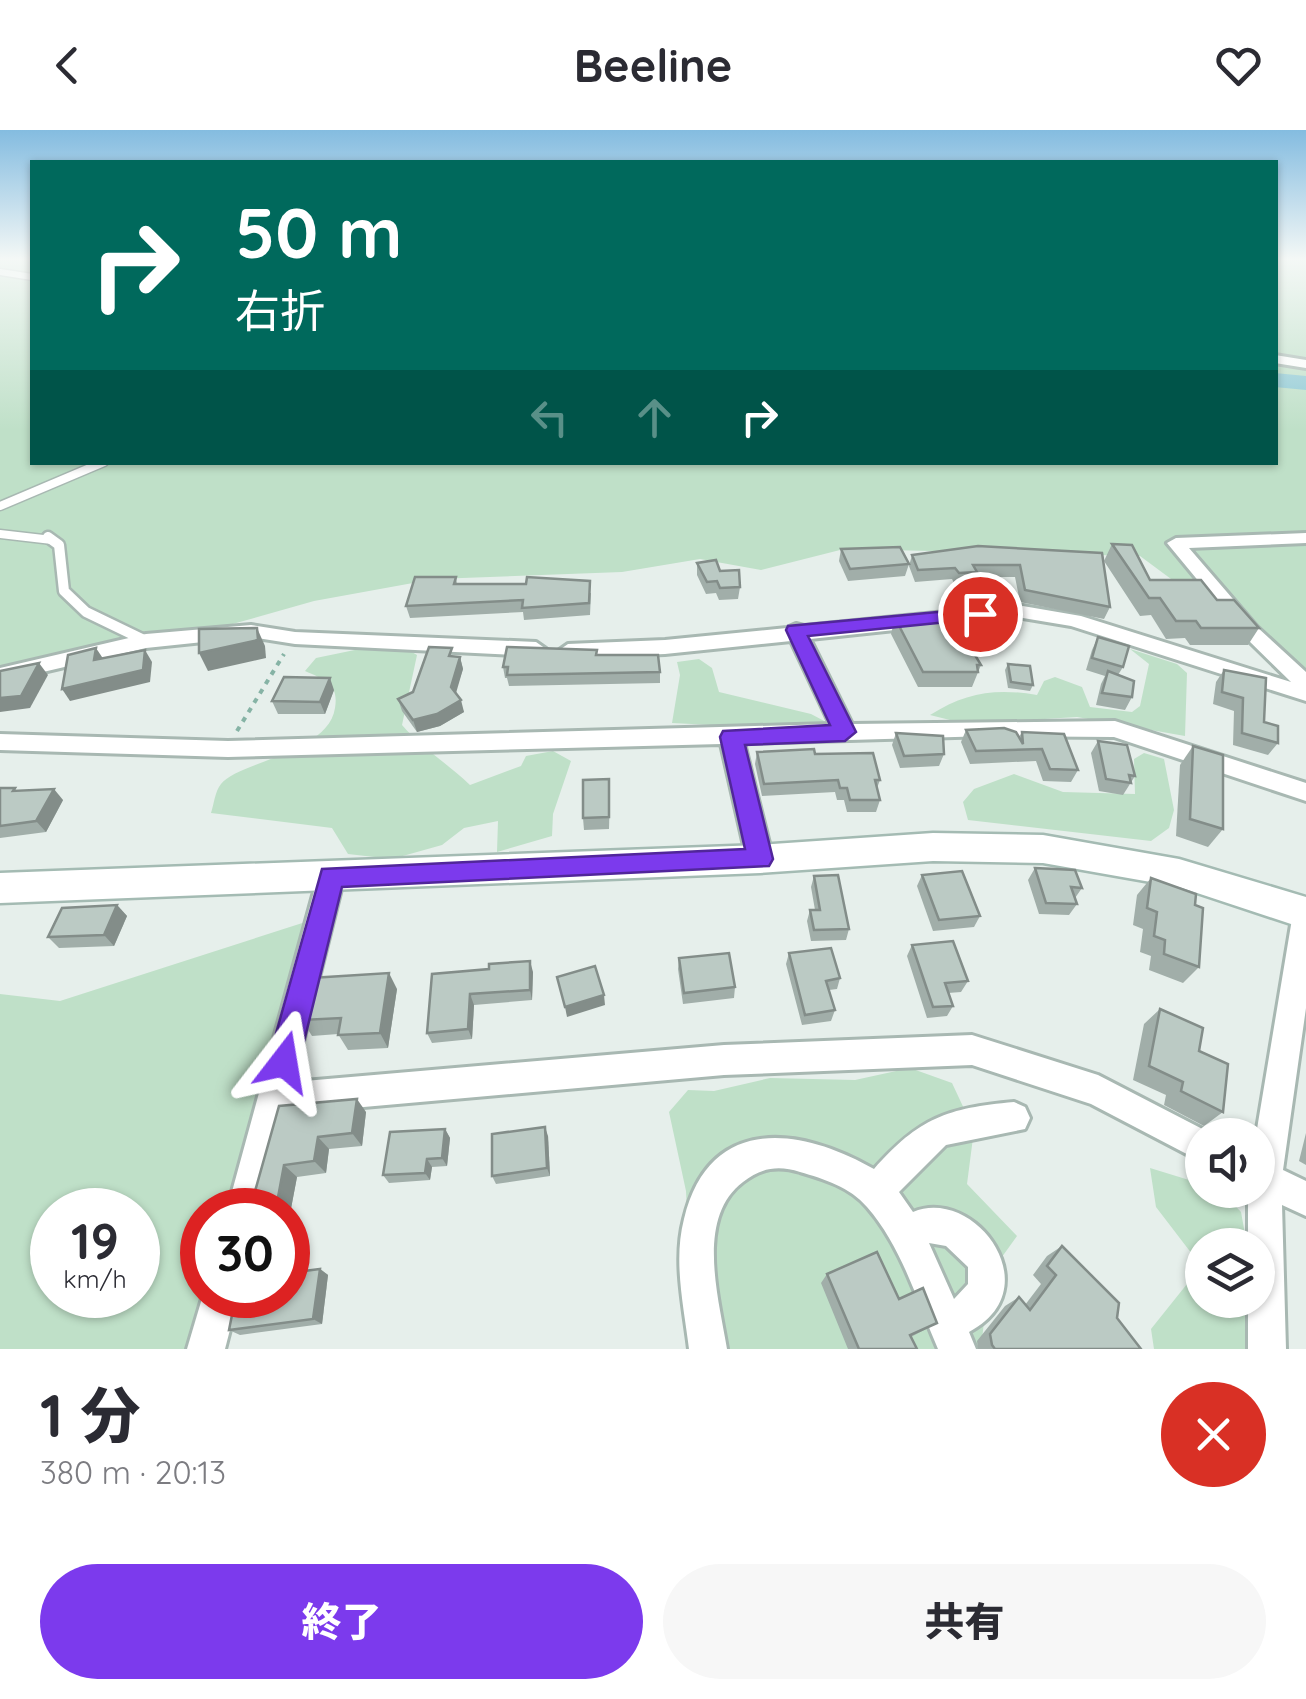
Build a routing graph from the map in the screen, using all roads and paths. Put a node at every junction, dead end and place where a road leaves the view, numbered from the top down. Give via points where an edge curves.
1 (1278, 359) edge
2 (1306, 364) edge
3 (97, 465) edge
4 (0, 506) edge
5 (0, 534) edge
6 (1306, 538) edge
7 (796, 630) junction
8 (146, 642) junction
9 (284, 653) dead end
10 (0, 675) edge
11 (1306, 684) edge
12 (1306, 694) edge
13 (845, 732) junction
14 (732, 737) junction
15 (232, 740) junction
16 (0, 742) edge
17 (1306, 792) edge
18 (760, 859) junction
19 (331, 876) junction
20 (0, 888) edge
21 (1306, 913) edge
22 (274, 1099) junction
23 (1014, 1118) dead end
24 (1271, 1118) edge
25 (1185, 1137) edge
26 (1275, 1184) edge
27 (250, 1188) edge
28 (877, 1192) junction
29 (1306, 1199) edge
30 (1262, 1208) edge
31 (903, 1234) junction
32 (215, 1318) edge
33 (951, 1336) edge
34 (206, 1349) edge
35 (708, 1349) edge
36 (1267, 1349) edge

1 - 2 street
3 - 4 lane
5 - 8 lane via 48,537 59,545 64,591 86,612
6 - 11 street via 1176,542 1250,631
7 - 8 street via 585,652 251,631
7 - 12 street via 1017,611 1074,620
7 - 13 street
8 - 10 street
9 - 15 path
13 - 14 street
13 - 17 street via 1115,729
14 - 15 street
14 - 18 street
15 - 16 street
18 - 19 street
18 - 21 street via 932,847 1043,848 1180,874
19 - 20 street
19 - 22 street
21 - 24 street
22 - 25 street via 724,1060 972,1050 1098,1090
22 - 27 street
23 - 28 street via 953,1123 924,1136
26 - 29 street
28 - 31 street
28 - 35 street via 786,1150 752,1155 722,1172 705,1198 697,1258
30 - 36 street
31 - 33 street
31 - 33 street via 924,1226 954,1229 975,1244 986,1263 989,1274 976,1307
32 - 34 street

